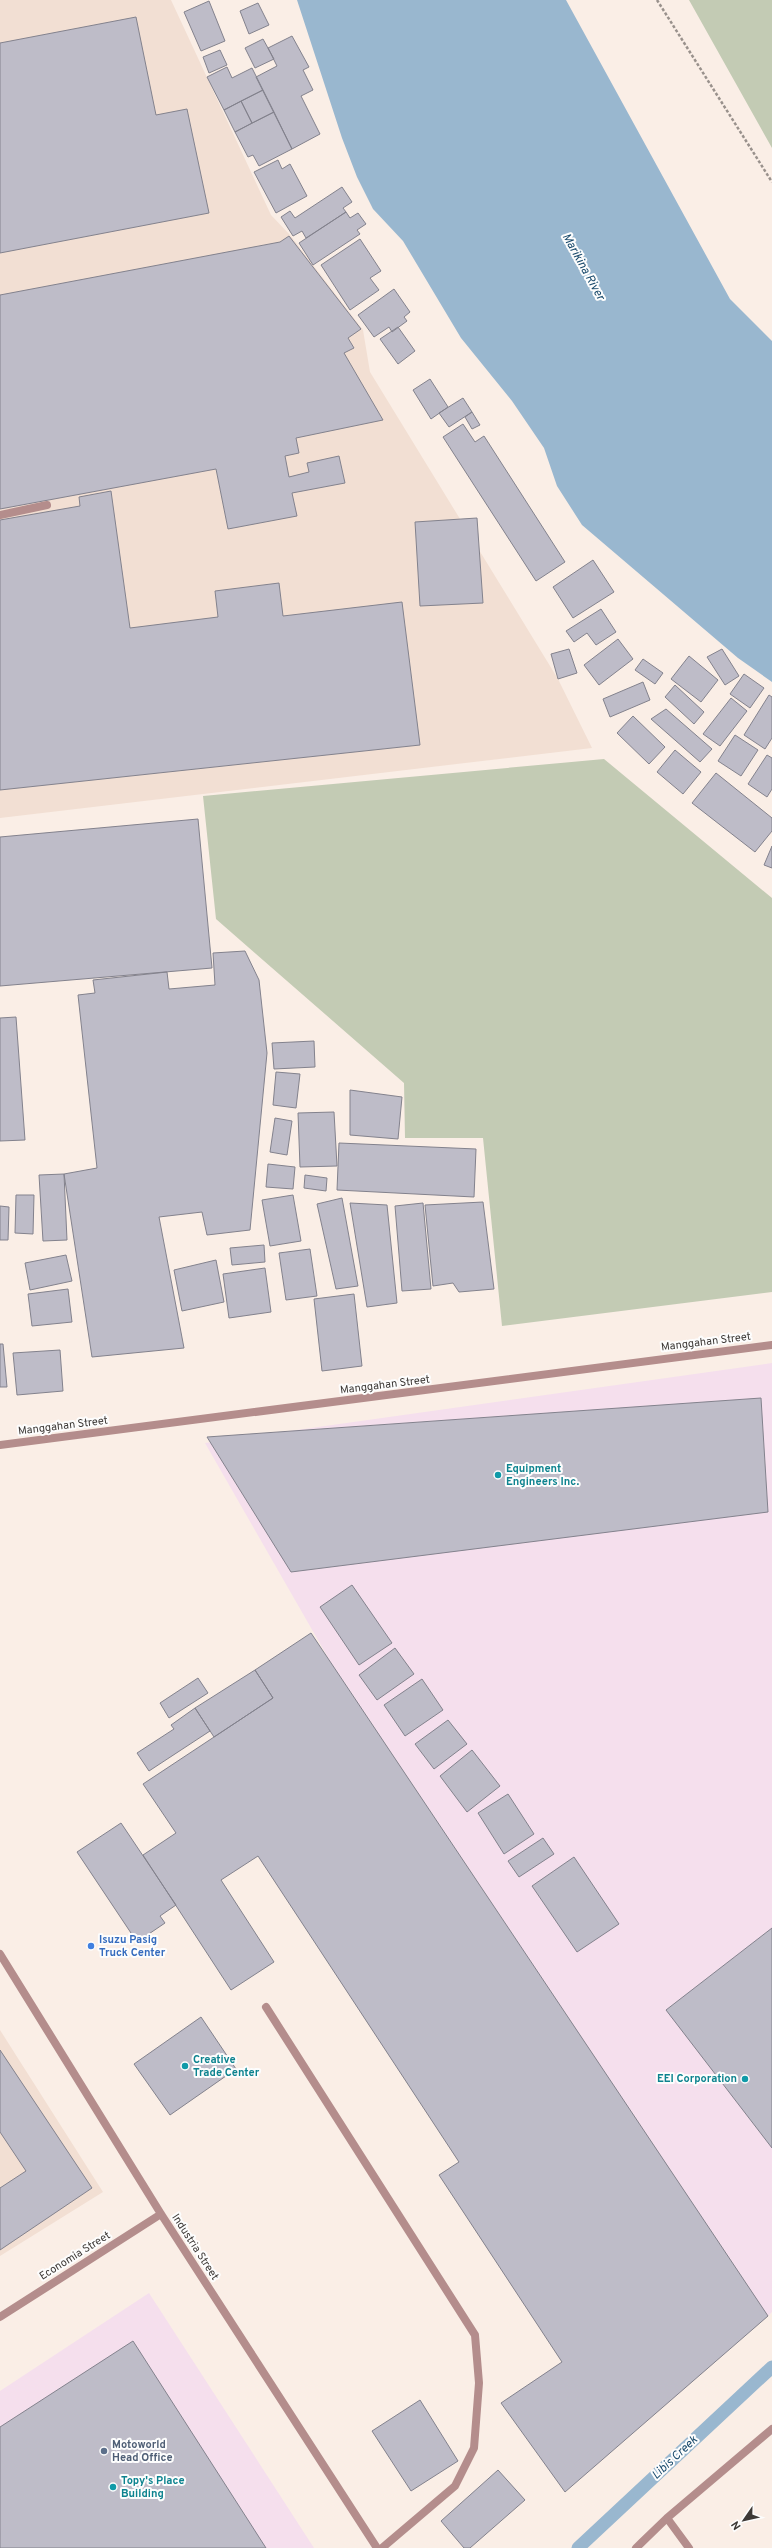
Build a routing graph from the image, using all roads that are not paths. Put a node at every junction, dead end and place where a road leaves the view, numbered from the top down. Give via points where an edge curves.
1 (47, 505) dead end
2 (0, 515) edge
3 (772, 1345) edge
4 (0, 1445) edge
5 (0, 1954) edge
6 (266, 2007) dead end
7 (161, 2214) junction
8 (0, 2317) edge
9 (772, 2429) edge
10 (667, 2518) junction
11 (377, 2548) edge
12 (382, 2548) edge
13 (636, 2548) edge
14 (689, 2548) edge

1 - 2 street
3 - 4 street, Manggahan Street
5 - 7 street, Industria Street
6 - 12 street via 475,2335 479,2382 474,2448 455,2486
7 - 8 street, Economia Street
7 - 11 street, Industria Street
9 - 10 street
10 - 13 street
10 - 14 street

